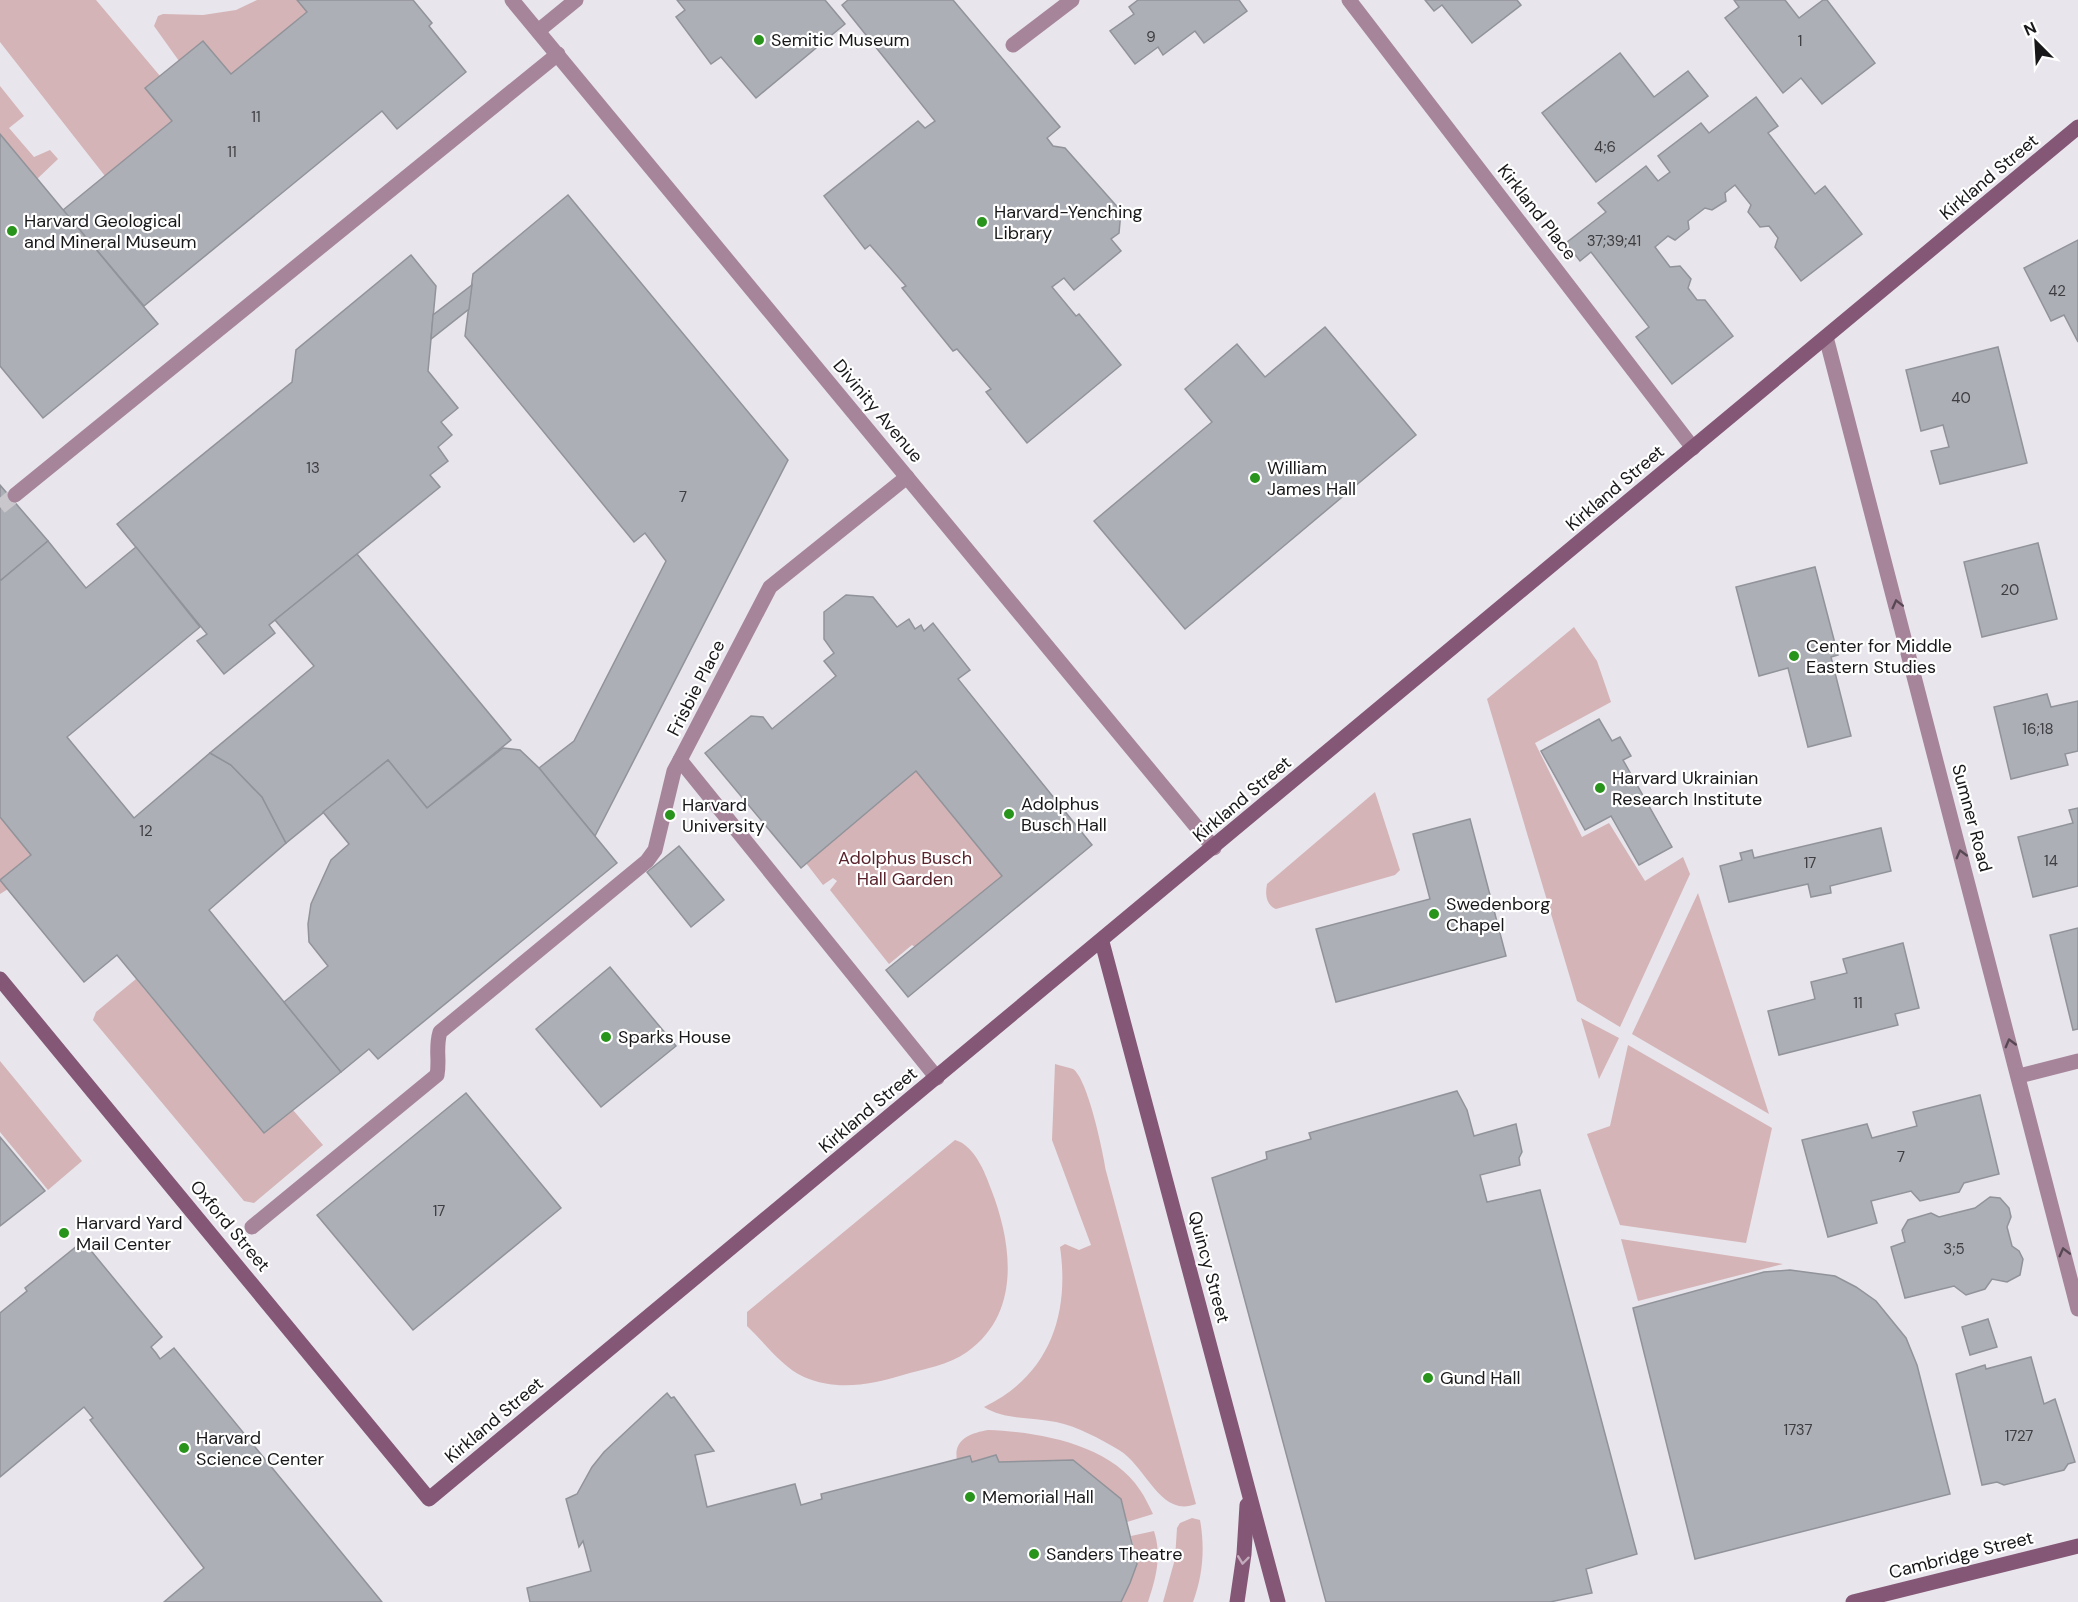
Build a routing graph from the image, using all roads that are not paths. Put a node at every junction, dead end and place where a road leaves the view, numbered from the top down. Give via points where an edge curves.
1 (513, 0) edge
2 (576, 0) edge
3 (1072, 0) edge
4 (1349, 0) edge
5 (538, 31) junction
6 (1013, 45) dead end
7 (558, 54) junction
8 (2078, 128) edge
9 (1826, 337) junction
10 (1694, 448) junction
11 (907, 477) junction
12 (15, 495) tunnel mouth
13 (680, 760) junction
14 (1214, 848) junction
15 (1102, 942) junction
16 (0, 979) edge
17 (2078, 1061) edge
18 (2019, 1076) junction
19 (937, 1078) junction
20 (252, 1227) dead end
21 (2078, 1309) edge
22 (1246, 1481) junction
23 (429, 1499) joint
24 (2078, 1546) edge
25 (1237, 1602) edge
26 (1278, 1602) edge
27 (1853, 1602) edge

1 - 5 street, Divinity Avenue
2 - 5 street
3 - 6 street
4 - 10 street, Kirkland Place
5 - 7 street, Divinity Avenue
7 - 11 street, Divinity Avenue
7 - 12 street
8 - 9 main road, Kirkland Street
9 - 10 main road, Kirkland Street
18 -> 9 street, Sumner Road
10 - 14 main road, Kirkland Street
11 - 13 street, Frisbie Place via 770,587
11 - 14 street, Divinity Avenue
13 - 19 street, Frisbie Place
13 - 20 street via 655,849 647,861 440,1032 435,1047 437,1075
14 - 15 main road, Kirkland Street
15 - 19 main road, Kirkland Street
15 - 22 main road, Quincy Street
16 - 23 main road, Oxford Street
17 - 18 street
21 -> 18 street, Sumner Road
19 - 23 main road, Kirkland Street
22 -> 25 main road via 1246,1531
22 - 26 main road, Quincy Street
24 - 27 main road, Cambridge Street

